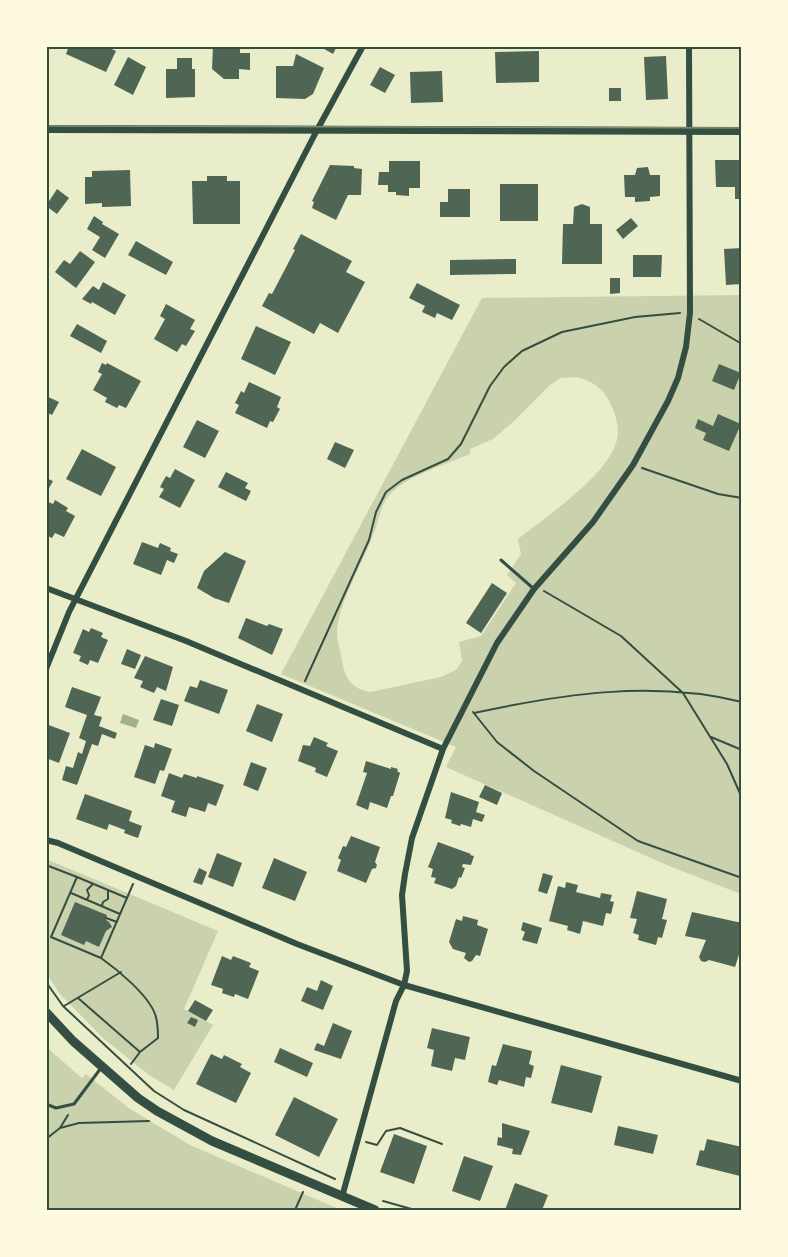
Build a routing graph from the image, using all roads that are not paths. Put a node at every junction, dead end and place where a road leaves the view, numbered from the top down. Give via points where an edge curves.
1 (363, 46) edge
2 (689, 46) edge
3 (46, 129) edge
4 (318, 129) junction
5 (690, 130) junction
6 (741, 130) edge
7 (501, 560) dead end
8 (46, 588) edge
9 (535, 588) junction
10 (76, 599) junction
11 (46, 669) edge
12 (443, 749) junction
13 (46, 840) edge
14 (404, 986) junction
15 (46, 1012) edge
16 (102, 1066) junction
17 (741, 1081) edge
18 (46, 1104) edge
19 (342, 1197) junction
20 (375, 1210) edge

1 - 4 street
2 - 5 street
3 - 4 street
4 - 5 street
4 - 10 street
5 - 6 street
5 - 9 street via 690,313 678,378 633,465 593,522
7 - 9 lane
8 - 10 street
9 - 12 street via 497,643
10 - 11 street
10 - 12 street
12 - 14 street via 412,838 405,874
13 - 14 street
14 - 17 street
14 - 19 street via 396,1001
15 - 16 main road
16 - 18 lane via 74,1104 56,1108
16 - 19 main road via 138,1098 176,1121
19 - 20 main road

